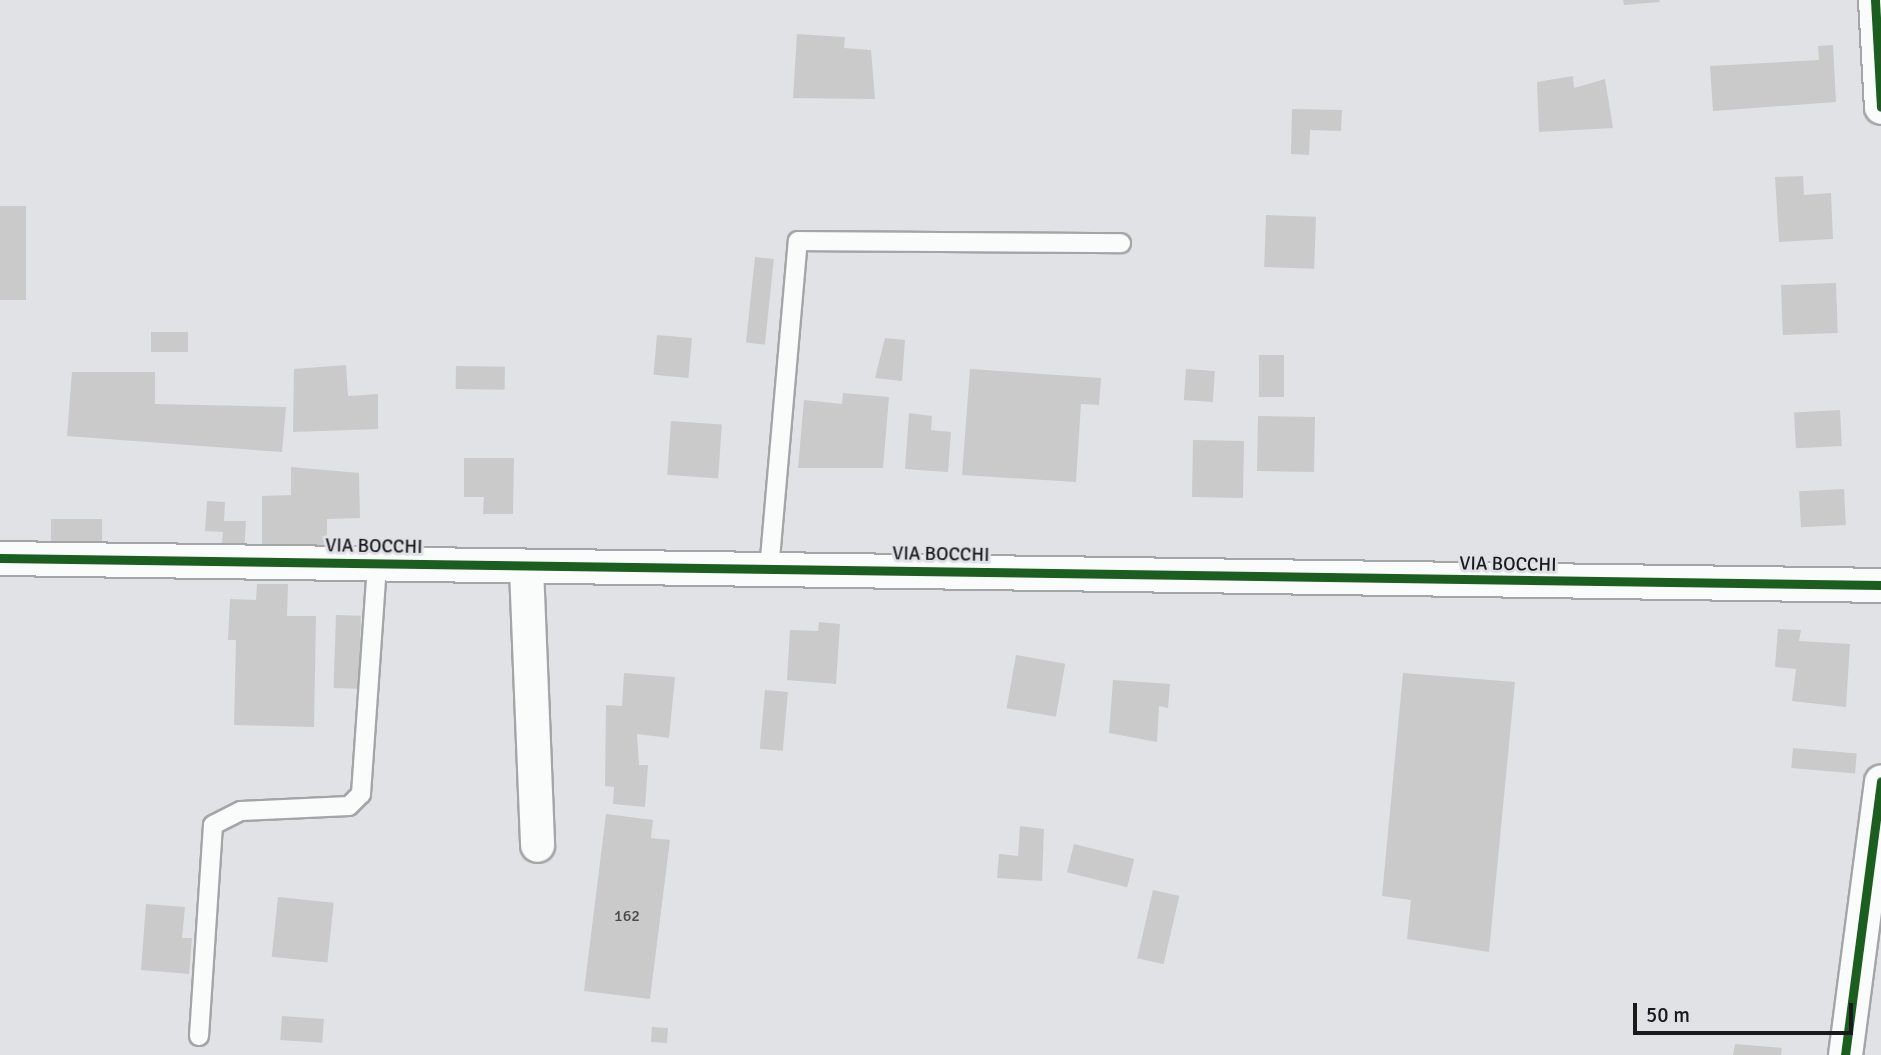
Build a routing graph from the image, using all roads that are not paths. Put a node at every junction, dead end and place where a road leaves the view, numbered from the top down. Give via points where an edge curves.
1 (1875, 0) edge
2 (1881, 107) edge
3 (1121, 243) dead end
4 (0, 558) edge
5 (377, 565) junction
6 (526, 568) junction
7 (769, 569) junction
8 (1881, 585) edge
9 (1881, 780) edge
10 (537, 845) dead end
11 (199, 1036) dead end
12 (1845, 1055) edge

1 - 2 street
3 - 7 lane via 798,241
4 - 5 street, VIA BOCCHI
5 - 6 street, VIA BOCCHI
5 - 11 lane via 361,794 349,806 241,811 214,825
6 - 7 street, VIA BOCCHI
6 - 10 street
7 - 8 street, VIA BOCCHI
9 - 12 street

